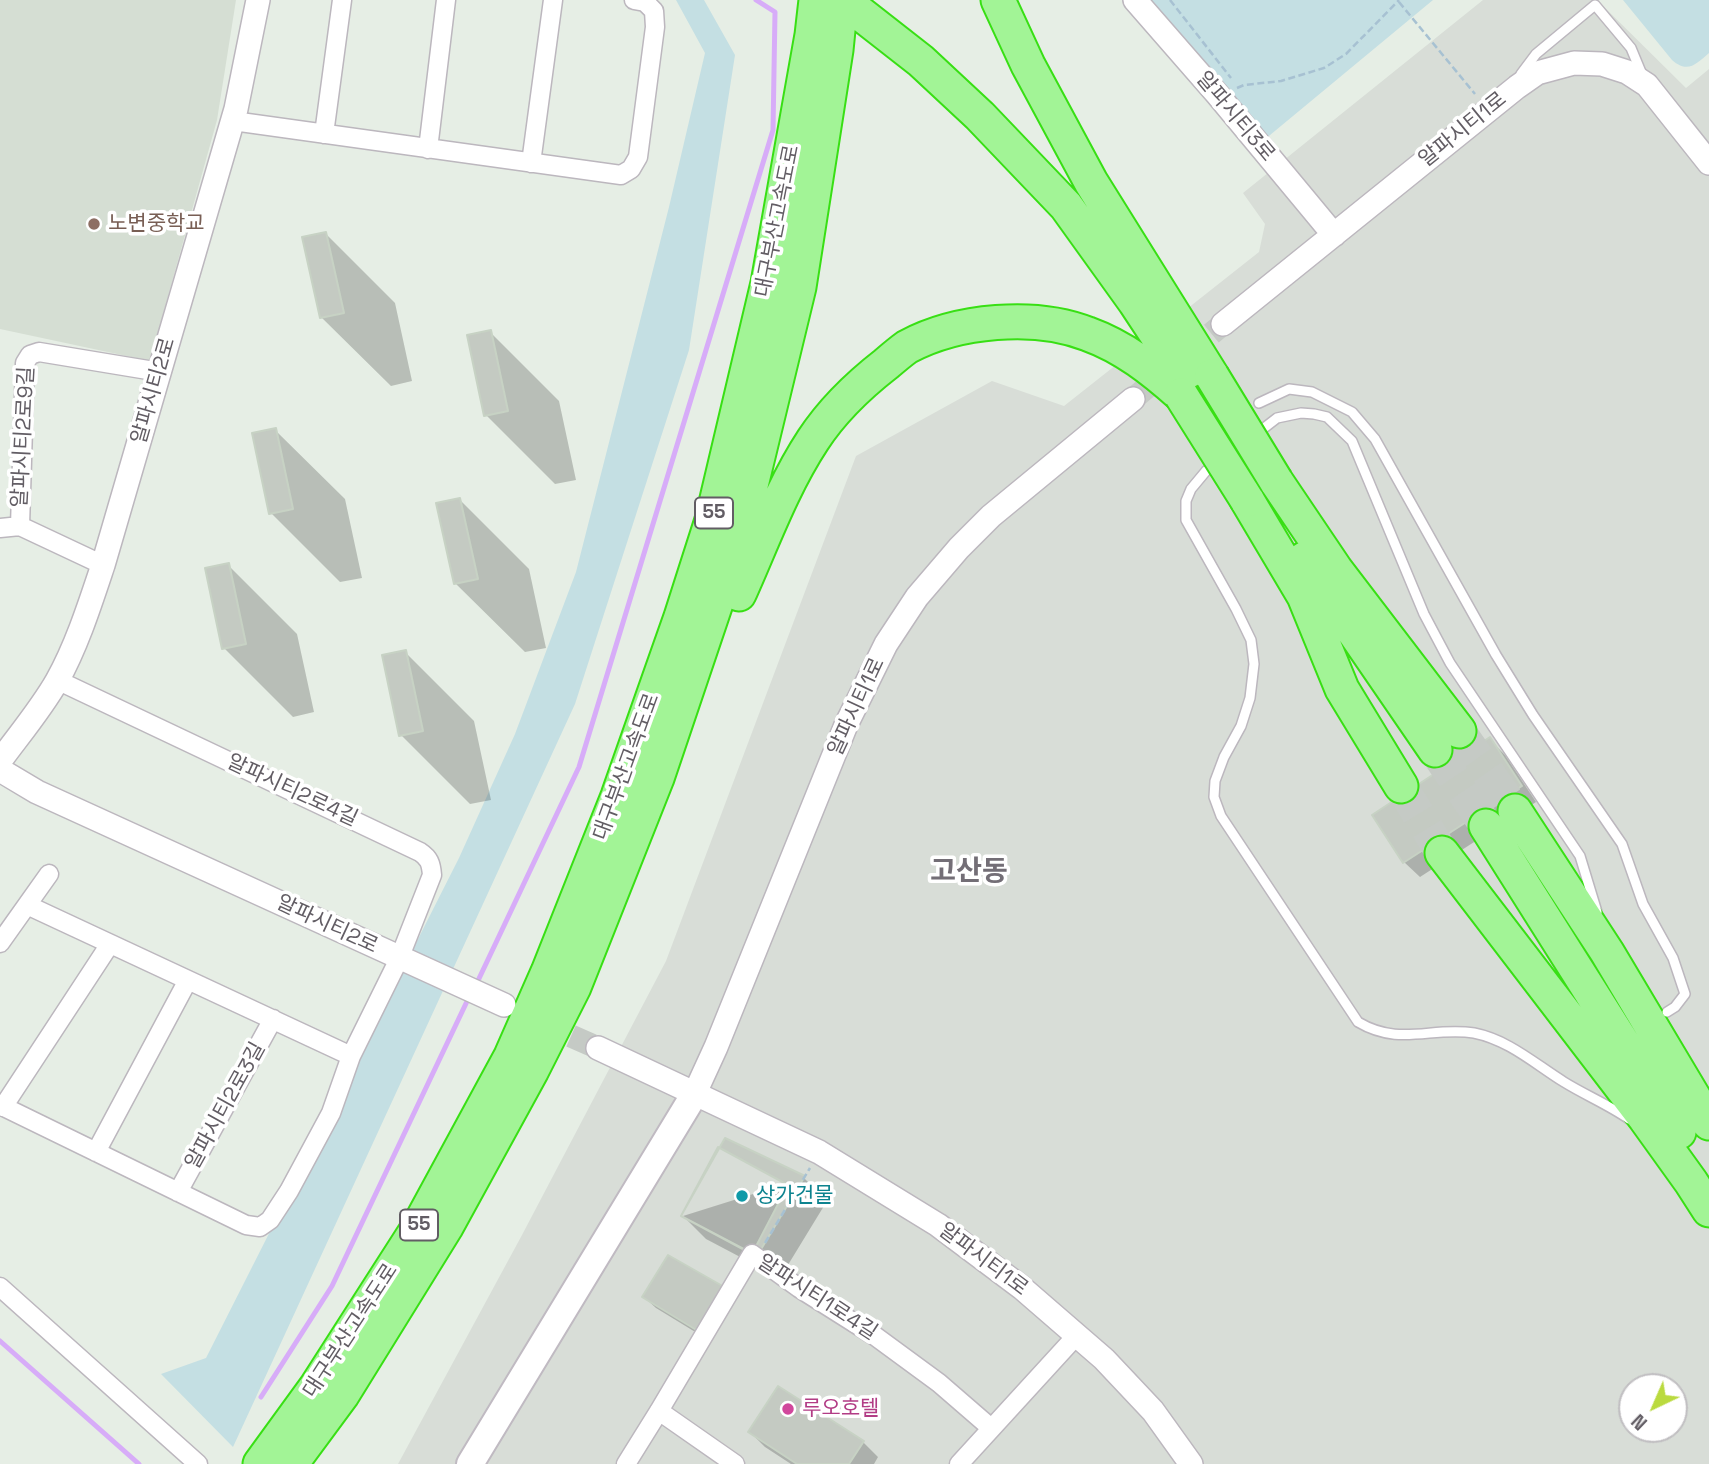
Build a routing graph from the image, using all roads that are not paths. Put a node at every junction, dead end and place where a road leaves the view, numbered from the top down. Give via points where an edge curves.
1 (258, 0) edge
2 (342, 0) edge
3 (446, 0) edge
4 (553, 0) edge
5 (634, 0) edge
6 (816, 0) edge
7 (842, 0) edge
8 (873, 0) edge
9 (998, 0) edge
10 (1135, 0) edge
11 (824, 43) junction
12 (1647, 85) junction
13 (1497, 103) junction
14 (233, 121) junction
15 (324, 134) junction
16 (428, 149) junction
17 (531, 163) junction
18 (1709, 163) edge
19 (1334, 235) junction
20 (1223, 324) tunnel mouth
21 (160, 372) junction
22 (1197, 386) junction
23 (1133, 399) tunnel mouth
24 (1259, 403) dead end
25 (1245, 442) dead end
26 (1225, 457) dead end
27 (1261, 491) junction
28 (20, 526) junction
29 (0, 528) edge
30 (103, 565) junction
31 (57, 680) junction
32 (1447, 741) tunnel mouth
33 (0, 761) edge
34 (0, 770) edge
35 (657, 778) junction
36 (1401, 786) tunnel mouth
37 (1442, 853) tunnel mouth
38 (49, 874) dead end
39 (27, 905) junction
40 (0, 943) edge
41 (110, 944) junction
42 (1607, 951) junction
43 (398, 958) junction
44 (188, 980) junction
45 (504, 1005) dead end
46 (1667, 1012) dead end
47 (273, 1019) junction
48 (598, 1048) tunnel mouth
49 (351, 1055) junction
50 (694, 1094) junction
51 (2, 1106) edge
52 (1632, 1121) dead end
53 (1709, 1123) edge
54 (96, 1152) junction
55 (1709, 1179) edge
56 (178, 1192) junction
57 (1709, 1210) edge
58 (0, 1287) edge
59 (1077, 1335) junction
60 (329, 1391) junction
61 (659, 1411) junction
62 (991, 1428) junction
63 (198, 1464) edge
64 (260, 1464) edge
65 (291, 1464) edge
66 (470, 1464) edge
67 (626, 1464) edge
68 (735, 1464) edge
69 (958, 1464) edge
70 (1191, 1464) edge

1 - 14 street, 알파시티2로
2 - 15 street
3 - 16 street
4 - 17 street
5 - 17 street via 645,2 654,11 655,27 638,157 631,169 621,176
6 - 11 highway, 대구부산고속도로 / 55
7 - 11 highway, 대구부산고속도로 / 55
7 - 22 highway via 921,61 1066,206
8 - 22 highway via 1013,122 1077,193
9 - 22 highway
10 - 19 street, 알파시티3로
11 - 35 highway, 대구부산고속도로 / 55 via 799,287 739,535
11 - 60 highway, 대구부산고속도로 / 55 via 712,520 618,796 511,1056
12 - 13 street, 알파시티1로 via 1602,64 1574,63 1537,73
12 - 13 lane via 1631,48 1595,5 1535,54
12 - 18 street, 알파시티1로
13 - 19 street, 알파시티1로
14 - 15 street
14 - 21 street, 알파시티2로
15 - 16 street
16 - 17 street
19 - 20 street, 알파시티1로
21 - 28 street, 알파시티2로9길 via 39,352 30,355 25,363
21 - 30 street, 알파시티2로
22 - 27 highway, bridge
22 - 35 highway via 1151,369 1109,342 1056,325 981,324 906,348 850,395 803,456
23 - 50 street, 알파시티1로 via 991,516 917,597 886,644 846,725
24 - 46 lane via 1289,389 1312,392 1352,412 1375,439 1496,655 1622,844 1643,904 1685,994
25 - 42 lane via 1277,418 1301,414 1327,417 1352,441 1443,651 1580,856
26 - 52 lane via 1206,471 1186,501 1186,520 1251,640 1254,664 1241,726 1215,780 1214,797 1222,816 1358,1022 1384,1034 1473,1033 1489,1038 1517,1050
27 - 32 highway via 1336,570
27 - 36 highway via 1342,689
28 - 29 street, 알파시티2로9길
28 - 30 street, 알파시티2로9길
30 - 31 street, 알파시티2로 via 82,627
31 - 33 street, 알파시티2로
31 - 43 street, 알파시티2로4길 via 427,856 432,874
34 - 43 street, 알파시티2로 via 37,792
35 - 60 highway, 대구부산고속도로 / 55 via 568,999 532,1070 446,1227
37 - 57 highway
38 - 39 street
39 - 40 street
39 - 41 street, 알파시티2로3길
41 - 44 street, 알파시티2로3길
41 - 51 street, 알파시티2로3길
42 - 53 highway
42 - 55 highway via 1501,818
43 - 45 street, 알파시티2로
43 - 49 street, 알파시티2로3길
44 - 47 street, 알파시티2로3길
44 - 54 street
47 - 49 street, 알파시티2로3길
47 - 56 street, 알파시티2로3길
48 - 50 street
49 - 56 street, 알파시티2로3길 via 331,1113 271,1220 260,1227 246,1224
50 - 59 street, 알파시티1로 via 819,1152 938,1225
50 - 66 main road, 알파시티1로
51 - 54 street, 알파시티2로3길
54 - 56 street, 알파시티2로3길
58 - 63 street
59 - 62 street
59 - 70 street, 알파시티1로 via 1153,1411
60 - 64 highway, 대구부산고속도로 / 55
60 - 65 highway, 대구부산고속도로 / 55
61 - 62 street, 알파시티1로4길 via 752,1254 875,1336
61 - 67 street, 알파시티1로4길
61 - 68 street
62 - 69 street

